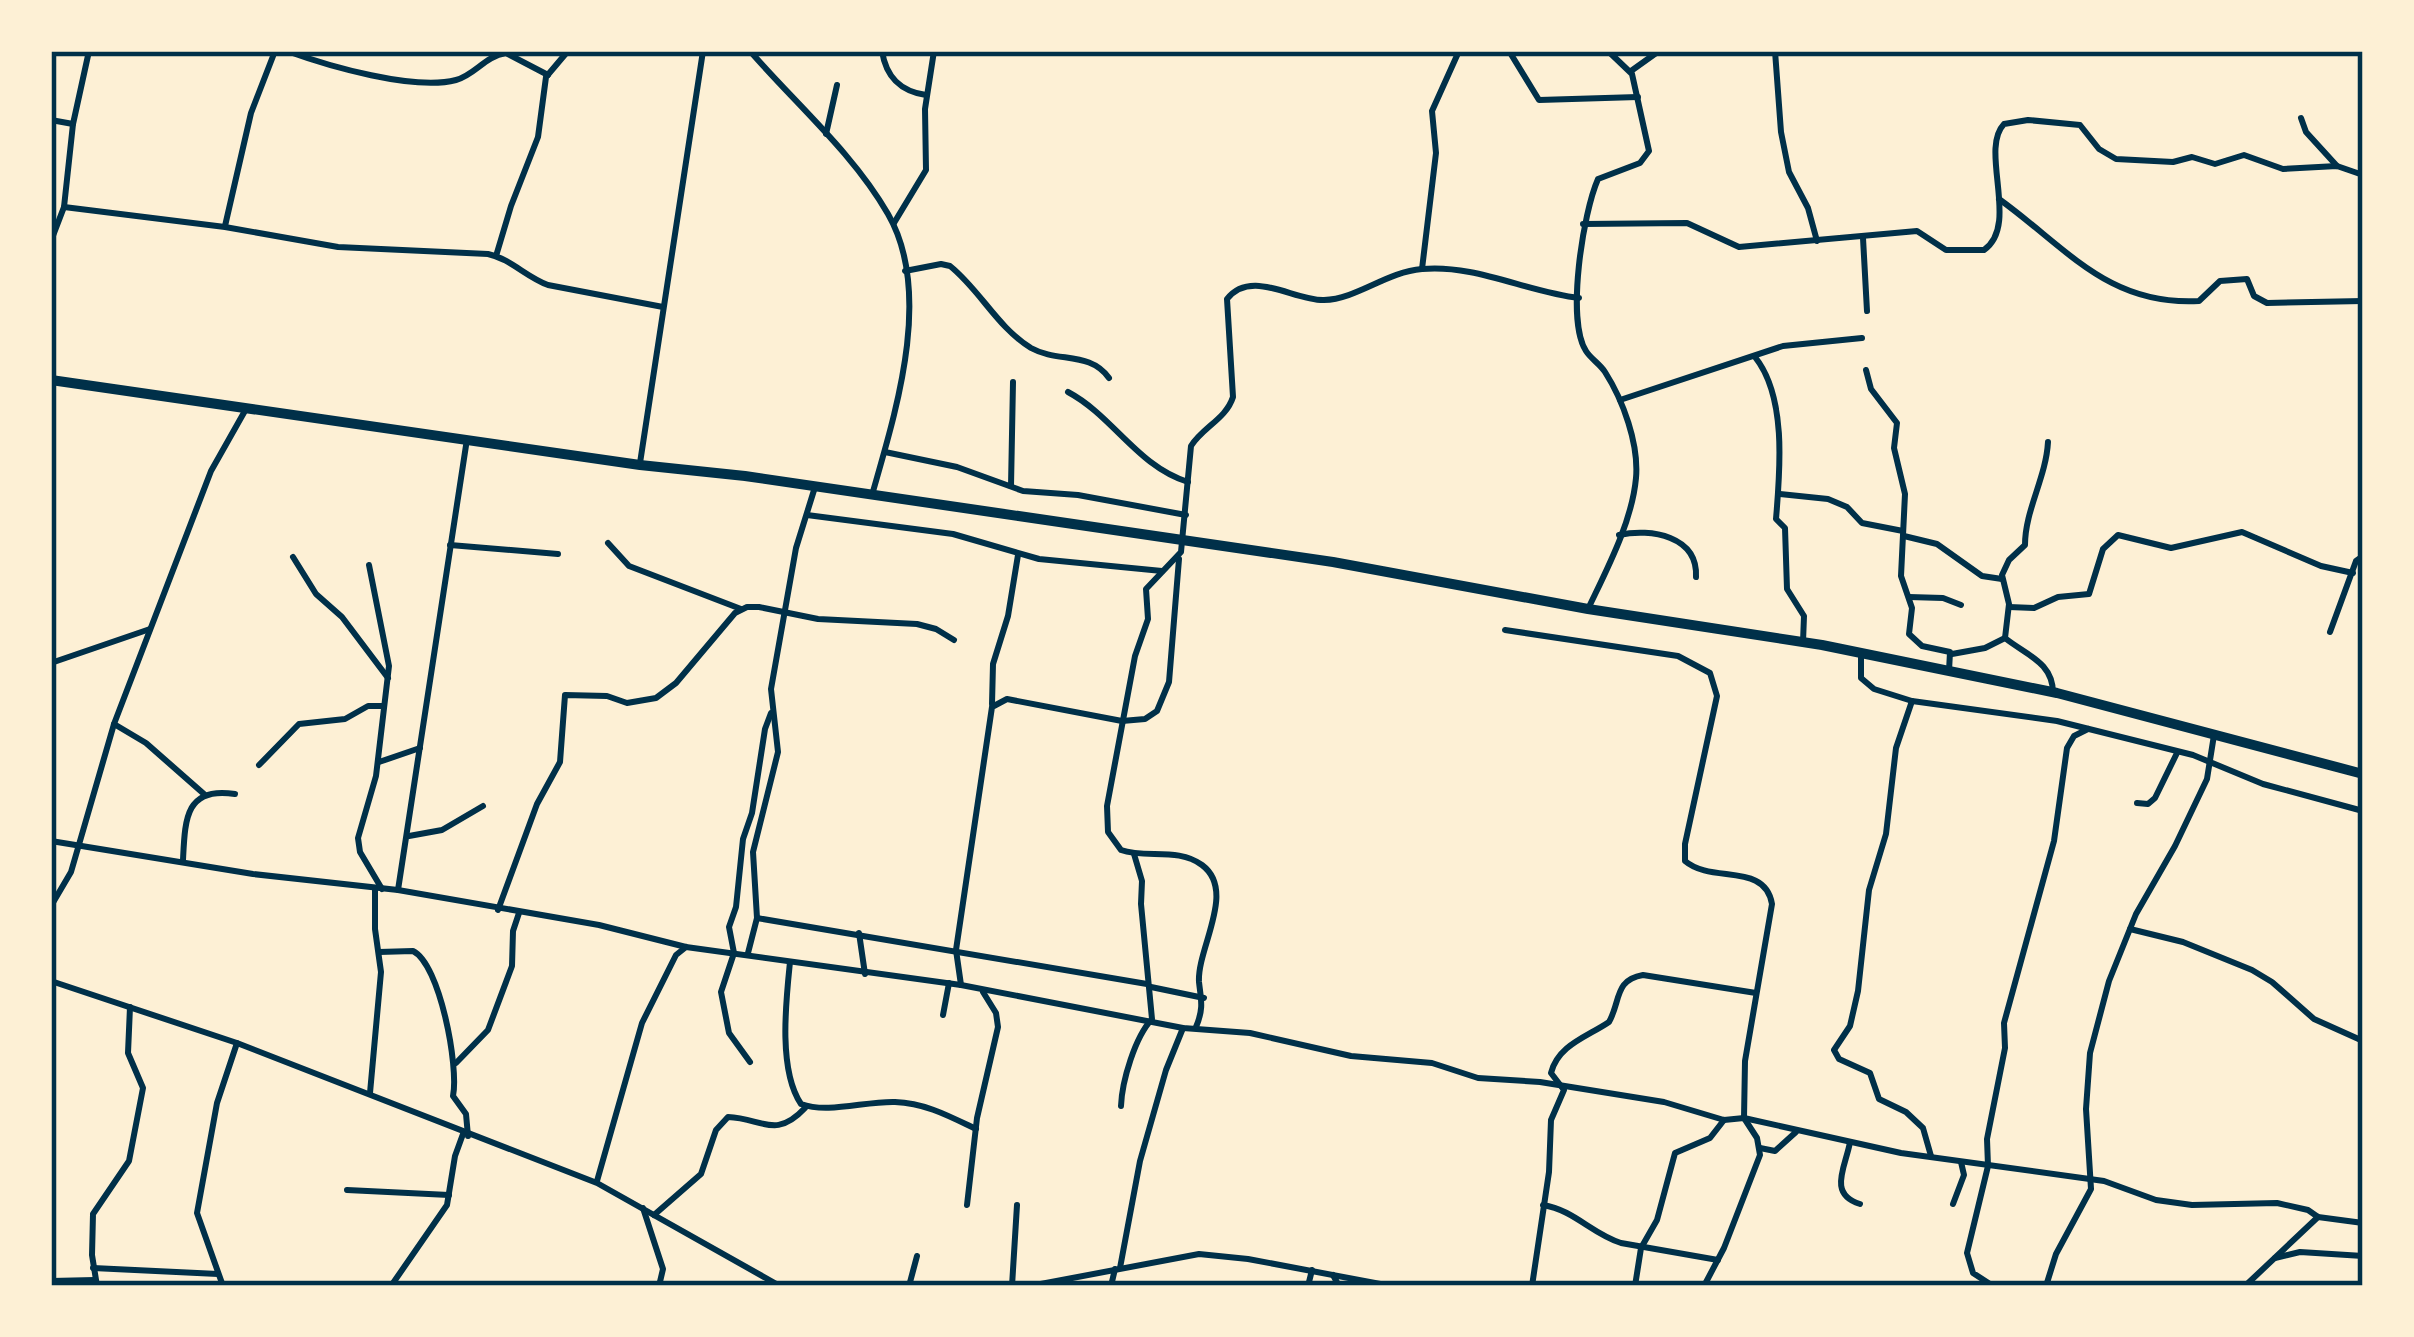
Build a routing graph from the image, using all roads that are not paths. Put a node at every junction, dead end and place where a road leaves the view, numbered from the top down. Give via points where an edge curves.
1 (88, 51) edge
2 (275, 51) edge
3 (287, 51) edge
4 (568, 51) edge
5 (703, 51) edge
6 (750, 51) edge
7 (882, 51) edge
8 (934, 51) edge
9 (1459, 51) edge
10 (1509, 51) edge
11 (1608, 51) edge
12 (1659, 51) edge
13 (1775, 51) edge
14 (1631, 71) junction
15 (548, 75) junction
16 (837, 85) dead end
17 (927, 95) junction
18 (1640, 97) junction
19 (2301, 118) dead end
20 (51, 120) edge
21 (73, 124) junction
22 (826, 136) junction
23 (2337, 166) junction
24 (2363, 176) edge
25 (1999, 199) junction
26 (64, 206) junction
27 (893, 224) junction
28 (1583, 224) junction
29 (225, 227) junction
30 (1864, 238) junction
31 (51, 241) edge
32 (1817, 241) junction
33 (496, 256) junction
34 (1422, 269) junction
35 (905, 271) junction
36 (1579, 298) junction
37 (2363, 301) edge
38 (662, 307) junction
39 (1867, 311) dead end
40 (1862, 338) dead end
41 (1755, 357) junction
42 (1866, 370) dead end
43 (1109, 378) dead end
44 (51, 380) edge
45 (1013, 382) dead end
46 (1068, 392) dead end
47 (1620, 400) junction
48 (247, 407) junction
49 (467, 439) junction
50 (2048, 442) dead end
51 (884, 452) junction
52 (640, 465) junction
53 (1188, 482) junction
54 (1011, 486) junction
55 (815, 487) junction
56 (1780, 494) junction
57 (872, 495) junction
58 (807, 515) junction
59 (1186, 515) junction
60 (1903, 534) junction
61 (1619, 535) junction
62 (1184, 542) junction
63 (608, 543) dead end
64 (450, 545) junction
65 (558, 554) dead end
66 (1018, 555) junction
67 (1179, 555) junction
68 (2363, 556) edge
69 (292, 557) dead end
70 (369, 565) dead end
71 (1162, 571) junction
72 (2353, 573) junction
73 (1696, 577) dead end
74 (2002, 579) junction
75 (1909, 597) junction
76 (1960, 605) dead end
77 (2009, 607) junction
78 (741, 609) junction
79 (1588, 609) junction
80 (787, 613) junction
81 (152, 628) junction
82 (1505, 630) dead end
83 (2330, 632) dead end
84 (2005, 638) junction
85 (954, 640) dead end
86 (1803, 642) junction
87 (1861, 653) junction
88 (1951, 655) junction
89 (51, 663) edge
90 (1949, 671) junction
91 (388, 679) junction
92 (2053, 693) junction
93 (1912, 701) junction
94 (383, 706) junction
95 (992, 707) junction
96 (773, 710) junction
97 (1122, 721) junction
98 (113, 724) junction
99 (2088, 729) junction
100 (2214, 732) junction
101 (420, 748) junction
102 (2177, 753) junction
103 (378, 763) junction
104 (2211, 763) junction
105 (259, 765) dead end
106 (2363, 774) edge
107 (204, 794) junction
108 (235, 794) dead end
109 (2138, 803) dead end
110 (483, 806) dead end
111 (2363, 811) edge
112 (409, 836) junction
113 (51, 841) edge
114 (81, 844) junction
115 (1134, 854) junction
116 (183, 860) junction
117 (379, 888) junction
118 (398, 890) junction
119 (51, 906) edge
120 (498, 910) junction
121 (519, 913) junction
122 (757, 917) junction
123 (2130, 929) junction
124 (859, 933) junction
125 (686, 947) junction
126 (956, 950) junction
127 (379, 952) junction
128 (734, 953) junction
129 (748, 953) junction
130 (790, 962) junction
131 (865, 974) junction
132 (51, 982) edge
133 (949, 983) junction
134 (962, 985) junction
135 (1149, 985) junction
136 (983, 992) junction
137 (1756, 993) junction
138 (1204, 998) junction
139 (130, 1007) junction
140 (944, 1015) dead end
141 (1152, 1019) junction
142 (1196, 1027) junction
143 (1183, 1028) junction
144 (237, 1042) junction
145 (2363, 1042) edge
146 (750, 1062) dead end
147 (454, 1065) junction
148 (1563, 1086) junction
149 (370, 1093) junction
150 (1121, 1106) dead end
151 (806, 1107) junction
152 (1744, 1118) junction
153 (1724, 1120) junction
154 (976, 1129) junction
155 (1796, 1131) junction
156 (466, 1135) junction
157 (1850, 1142) junction
158 (1760, 1148) junction
159 (1931, 1158) junction
160 (1961, 1162) junction
161 (1988, 1166) junction
162 (2090, 1178) junction
163 (597, 1183) junction
164 (347, 1190) dead end
165 (449, 1195) junction
166 (967, 1204) dead end
167 (1543, 1204) junction
168 (1860, 1204) dead end
169 (1953, 1204) dead end
170 (1017, 1205) dead end
171 (643, 1208) junction
172 (654, 1215) junction
173 (2318, 1216) junction
174 (2363, 1223) edge
175 (1641, 1248) junction
176 (917, 1256) dead end
177 (2363, 1256) edge
178 (1718, 1260) junction
179 (2271, 1260) junction
180 (93, 1268) junction
181 (1117, 1269) junction
182 (1312, 1270) junction
183 (218, 1274) junction
184 (1334, 1275) junction
185 (51, 1281) edge
186 (96, 1283) edge
187 (224, 1286) edge
188 (391, 1286) edge
189 (659, 1286) edge
190 (780, 1286) edge
191 (909, 1286) edge
192 (1012, 1286) edge
193 (1030, 1286) edge
194 (1111, 1286) edge
195 (1309, 1286) edge
196 (1339, 1286) edge
197 (1391, 1286) edge
198 (1532, 1286) edge
199 (1635, 1286) edge
200 (1704, 1286) edge
201 (1993, 1286) edge
202 (2046, 1286) edge
203 (2246, 1286) edge

1 - 21 street
2 - 29 street via 251,113
3 - 15 street via 432,81 462,78 506,53
4 - 15 street
5 - 38 street
6 - 22 street
7 - 17 street via 895,81
8 - 17 street
9 - 34 street via 1432,111 1436,153
10 - 18 street via 1540,100
11 - 14 street
12 - 14 street
13 - 32 street via 1780,132
14 - 18 street
15 - 33 street via 538,137
16 - 22 street
17 - 27 street via 926,170
18 - 28 street via 1648,155 1601,176
19 - 23 street
20 - 21 street
21 - 26 street
22 - 27 street
23 - 24 street
23 - 25 street via 2283,169 2244,155 2215,164 2116,159 2080,125 2015,121 1995,139
25 - 30 street via 1995,238 1984,250 1946,250 1917,231
25 - 37 street via 2083,268 2164,302 2202,300 2220,280 2245,280 2267,303
26 - 29 street
26 - 31 street
27 - 35 street
28 - 32 street via 1687,223 1739,247
28 - 36 street
29 - 33 street via 338,248
30 - 32 street
30 - 39 street
33 - 38 street via 548,285
34 - 36 street
34 - 53 street via 1322,300 1274,287 1233,291 1226,308 1233,398 1191,446
35 - 43 street via 950,266 1021,341 1051,356 1094,362
35 - 51 street via 908,336
36 - 47 street via 1584,348
38 - 52 street
40 - 41 street
41 - 47 street
41 - 56 street via 1772,390
42 - 60 street via 1896,420
44 - 48 highway
45 - 54 street
46 - 53 street via 1156,467
47 - 61 street via 1636,480
48 - 49 highway
48 - 81 street via 211,471
49 - 52 highway
49 - 64 street
50 - 74 street via 2025,545
51 - 54 street
51 - 57 street
52 - 55 highway
53 - 59 street
54 - 59 street
55 - 57 highway
55 - 58 street
56 - 60 street via 1836,501 1862,523
56 - 86 street via 1776,519 1785,528 1787,589 1804,616
57 - 62 highway
58 - 66 street via 953,534
58 - 80 street
59 - 62 street
60 - 74 street
60 - 75 street via 1901,577
61 - 73 street via 1652,532 1682,543
61 - 79 street
62 - 67 street
62 - 79 highway
63 - 78 street via 629,566
64 - 65 street
64 - 101 street
66 - 71 street
66 - 95 street via 993,664
67 - 71 street
67 - 97 street via 1167,694 1150,716
68 - 72 street
69 - 91 street
70 - 91 street
71 - 97 street via 1146,589 1148,622
72 - 77 street via 2242,532 2171,548 2118,536 2105,545 2087,595
72 - 83 street
74 - 77 street
75 - 76 street
75 - 88 street via 1911,638
77 - 84 street
78 - 80 street
78 - 120 street via 656,698 627,704 564,696 560,762
79 - 86 highway
80 - 85 street via 929,626
80 - 96 street
81 - 89 street
81 - 98 street
82 - 137 street via 1678,656 1712,675 1717,696 1684,856 1697,870 1759,880 1770,891
84 - 88 street
84 - 92 street via 2044,665
86 - 87 highway
87 - 90 highway
87 - 93 street via 1865,683
88 - 90 street
90 - 92 highway
91 - 94 street
92 - 100 highway
93 - 99 street
93 - 159 street via 1869,890 1858,991 1834,1051 1870,1073 1879,1099 1918,1122
94 - 103 street
94 - 105 street via 299,724
95 - 97 street via 1007,699
95 - 126 street
96 - 122 street via 778,752 753,853
96 - 128 street via 743,839 729,927
97 - 115 street via 1107,827 1120,850
98 - 107 street
98 - 114 street
99 - 102 street
99 - 161 street via 2066,752 2054,841 2004,1023
100 - 104 street
100 - 106 highway
101 - 103 street
101 - 112 street
102 - 104 street
102 - 109 street via 2155,798
103 - 117 street via 358,838
104 - 111 street
104 - 123 street
107 - 108 street
107 - 116 street via 185,826
110 - 112 street via 442,830
112 - 118 street
113 - 114 street
114 - 116 street
114 - 119 street
115 - 135 street
115 - 138 street via 1182,857 1213,878 1199,982
116 - 117 street
117 - 118 street
117 - 127 street
118 - 120 street
120 - 121 street
121 - 125 street
121 - 147 street via 512,966 488,1030
122 - 124 street
122 - 129 street
123 - 145 street via 2257,973 2314,1019
123 - 162 street via 2090,1053
124 - 126 street
124 - 131 street
125 - 128 street
125 - 163 street via 642,1023
126 - 134 street
126 - 135 street
127 - 147 street via 413,951 429,965
127 - 149 street
128 - 129 street
128 - 146 street via 722,1004 734,1044
129 - 130 street
130 - 131 street
130 - 151 street via 786,1044 795,1095
131 - 133 street
132 - 139 street
133 - 134 street
133 - 140 street
134 - 136 street
135 - 138 street
135 - 141 street
136 - 141 street
136 - 154 street via 998,1027
137 - 148 street via 1630,978 1609,1022 1556,1059 1551,1073
137 - 152 street
138 - 142 street
139 - 144 street
139 - 180 street via 128,1053 142,1083 141,1106 129,1161 93,1214
141 - 143 street
141 - 150 street via 1138,1039
142 - 143 street
142 - 148 street
143 - 181 street via 1140,1161
144 - 149 street
144 - 183 street via 199,1193 199,1224
147 - 156 street
148 - 153 street
148 - 167 street via 1550,1120
149 - 156 street
151 - 154 street via 906,1103
151 - 172 street via 781,1125 728,1117 701,1174
152 - 153 street
152 - 155 street
152 - 158 street
153 - 175 street via 1710,1138 1676,1154
154 - 166 street
155 - 157 street
155 - 158 street via 1775,1151
156 - 163 street
156 - 165 street
157 - 159 street
157 - 168 street via 1840,1188
158 - 178 street
159 - 160 street
160 - 161 street
160 - 169 street
161 - 162 street
161 - 201 street via 1967,1253 1973,1273
162 - 173 street via 2156,1199 2277,1203
162 - 202 street
163 - 171 street
164 - 165 street
165 - 188 street
167 - 175 street
167 - 198 street
170 - 192 street
171 - 172 street
171 - 189 street via 662,1269
172 - 190 street
173 - 174 street
173 - 179 street
175 - 178 street
175 - 199 street
176 - 191 street
177 - 179 street via 2300,1252
178 - 200 street
179 - 203 street
180 - 183 street
180 - 186 street
181 - 182 street via 1199,1254
181 - 193 street
181 - 194 street
182 - 184 street
182 - 195 street
183 - 187 street
184 - 196 street
184 - 197 street
185 - 186 street

